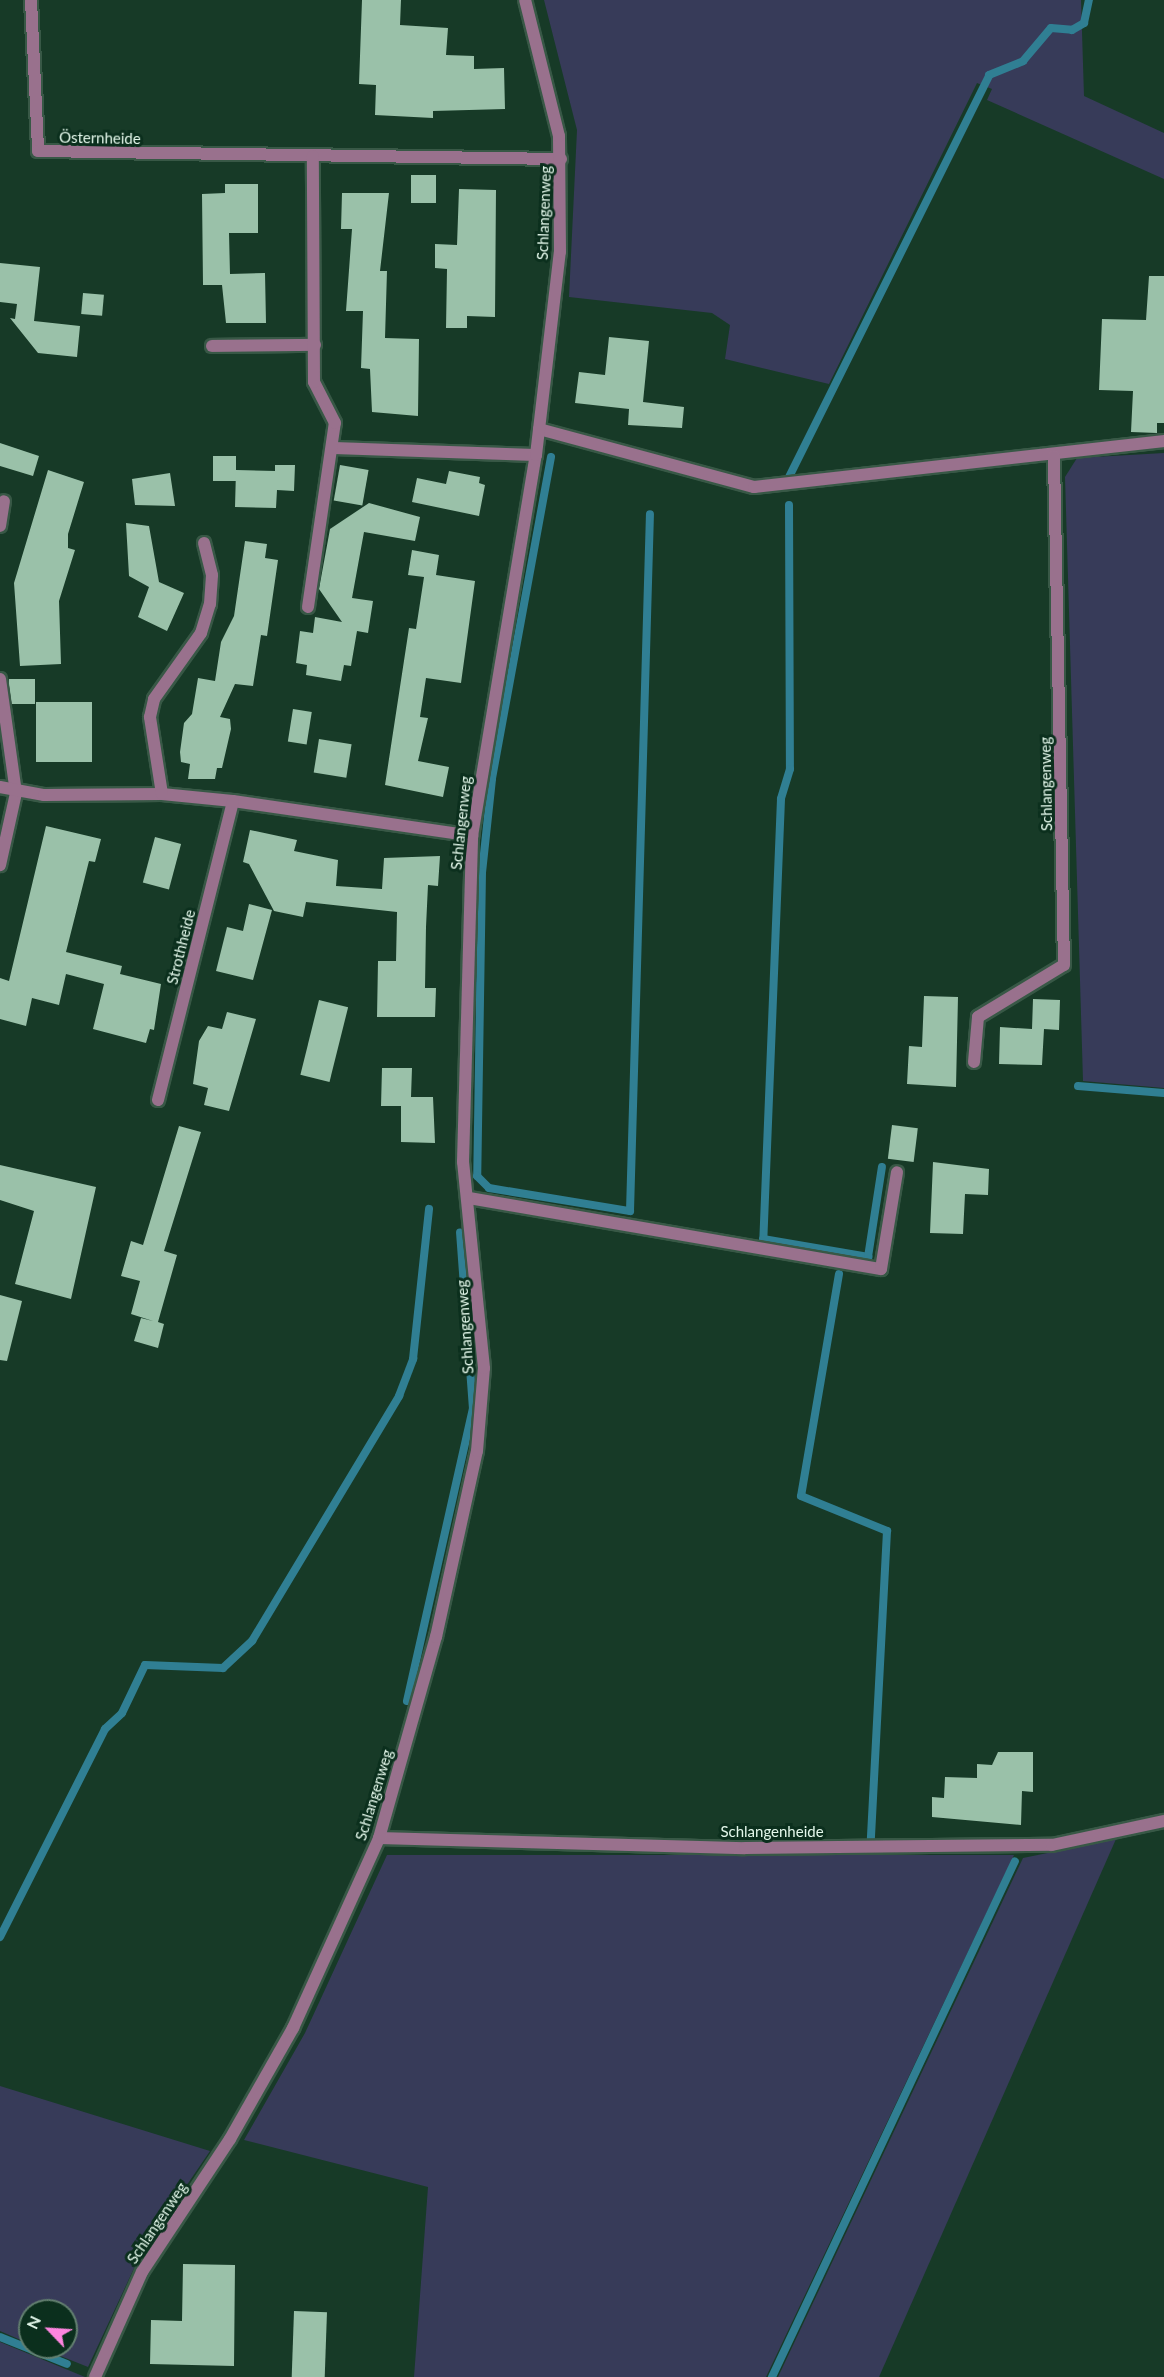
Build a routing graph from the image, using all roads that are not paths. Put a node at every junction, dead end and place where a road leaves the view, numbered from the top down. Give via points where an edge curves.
1 (31, 0) edge
2 (525, 0) edge
3 (313, 156) junction
4 (561, 159) junction
5 (315, 345) junction
6 (212, 346) dead end
7 (539, 429) junction
8 (1164, 441) edge
9 (333, 448) junction
10 (536, 455) junction
11 (1054, 456) junction
12 (4, 501) dead end
13 (0, 526) edge
14 (204, 543) dead end
15 (308, 607) dead end
16 (0, 679) edge
17 (0, 787) edge
18 (16, 793) junction
19 (162, 794) junction
20 (233, 801) junction
21 (472, 836) junction
22 (0, 865) edge
23 (974, 1062) dead end
24 (158, 1100) dead end
25 (897, 1172) dead end
26 (469, 1198) junction
27 (1164, 1821) edge
28 (379, 1838) junction
29 (95, 2377) edge

1 - 3 street, Östernheide via 38,151
2 - 4 street, Schlangenweg
3 - 4 street, Östernheide
3 - 5 street
4 - 7 street, Schlangenweg via 560,252
5 - 6 street
5 - 9 street via 314,382 335,423
7 - 10 street, Schlangenweg
7 - 11 street via 754,487
8 - 11 street
9 - 10 street
9 - 15 street
10 - 21 street, Schlangenweg
11 - 23 street, Schlangenweg via 1065,965 978,1017
12 - 13 street
14 - 19 street via 212,575 210,604 201,633 154,699 150,717
16 - 18 street
17 - 18 street
18 - 19 street
18 - 22 street
19 - 20 street
20 - 21 street
20 - 24 street, Strothheide
21 - 26 street, Schlangenweg via 463,1140
25 - 26 street via 881,1269
26 - 28 street, Schlangenweg via 483,1411 436,1637
27 - 28 street, Schlangenheide via 1052,1845 745,1848
28 - 29 street, Schlangenweg via 293,2028 230,2139 142,2272

